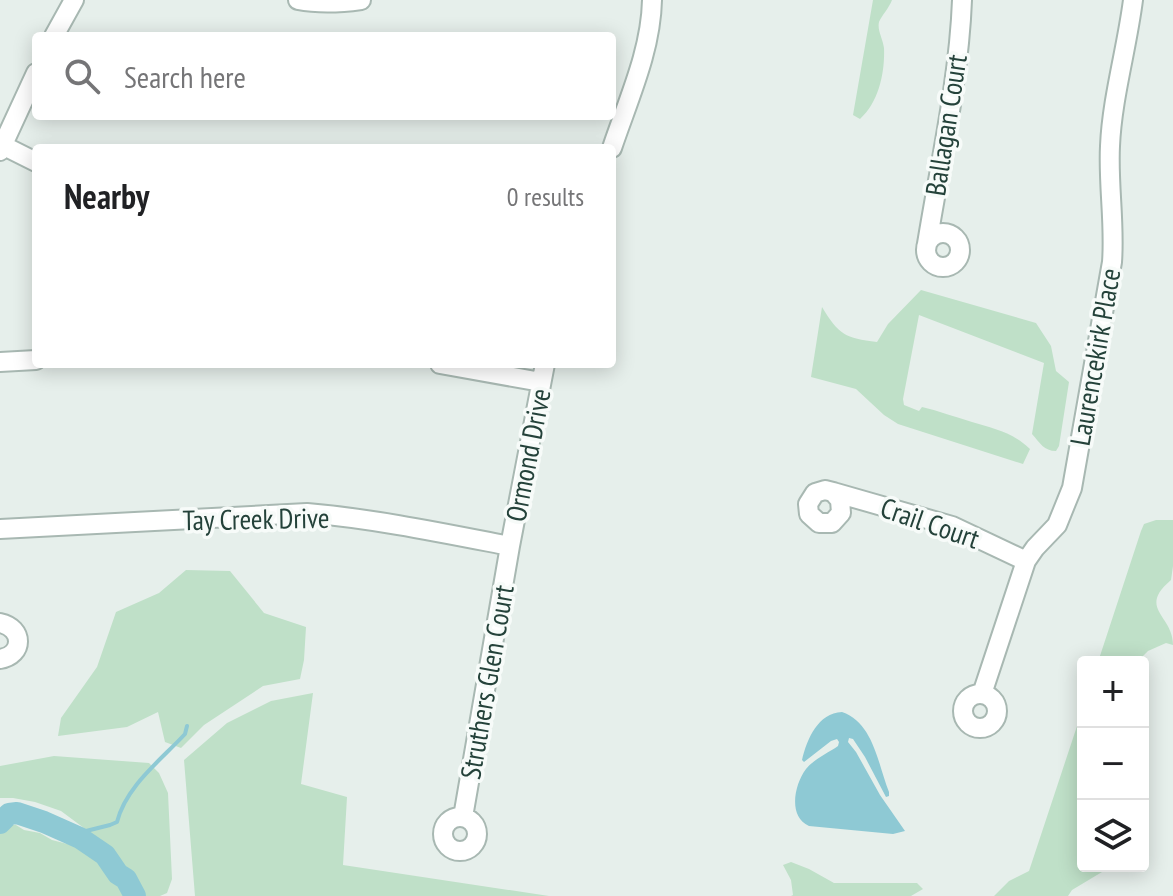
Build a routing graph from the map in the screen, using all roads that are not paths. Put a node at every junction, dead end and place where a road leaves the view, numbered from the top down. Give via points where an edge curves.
1 (74, 0) edge
2 (298, 0) edge
3 (361, 0) edge
4 (652, 0) edge
5 (962, 0) edge
6 (1133, 0) edge
7 (56, 32) edge
8 (32, 82) edge
9 (613, 144) edge
10 (1, 148) edge
11 (32, 160) edge
12 (926, 250) dead end
13 (32, 360) edge
14 (0, 362) edge
15 (486, 368) edge
16 (543, 373) edge
17 (833, 492) dead end
18 (0, 529) edge
19 (510, 546) junction
20 (1026, 561) junction
21 (0, 623) edge
22 (0, 659) edge
23 (982, 694) dead end
24 (463, 817) dead end

1 - 7 street
2 - 3 street
4 - 9 street via 648,41
5 - 12 street, Ballagan Court
6 - 20 street, Laurencekirk Place via 1110,147 1112,262 1072,488 1057,525
8 - 10 street
10 - 11 street
13 - 14 street
15 - 16 street
16 - 19 street, Ormond Drive
17 - 20 street, Crail Court via 952,526
18 - 19 street, Tay Creek Drive via 307,513
19 - 24 street, Struthers Glen Court
20 - 23 street, Laurencekirk Place
21 - 22 street via 13,629 18,640 12,655

